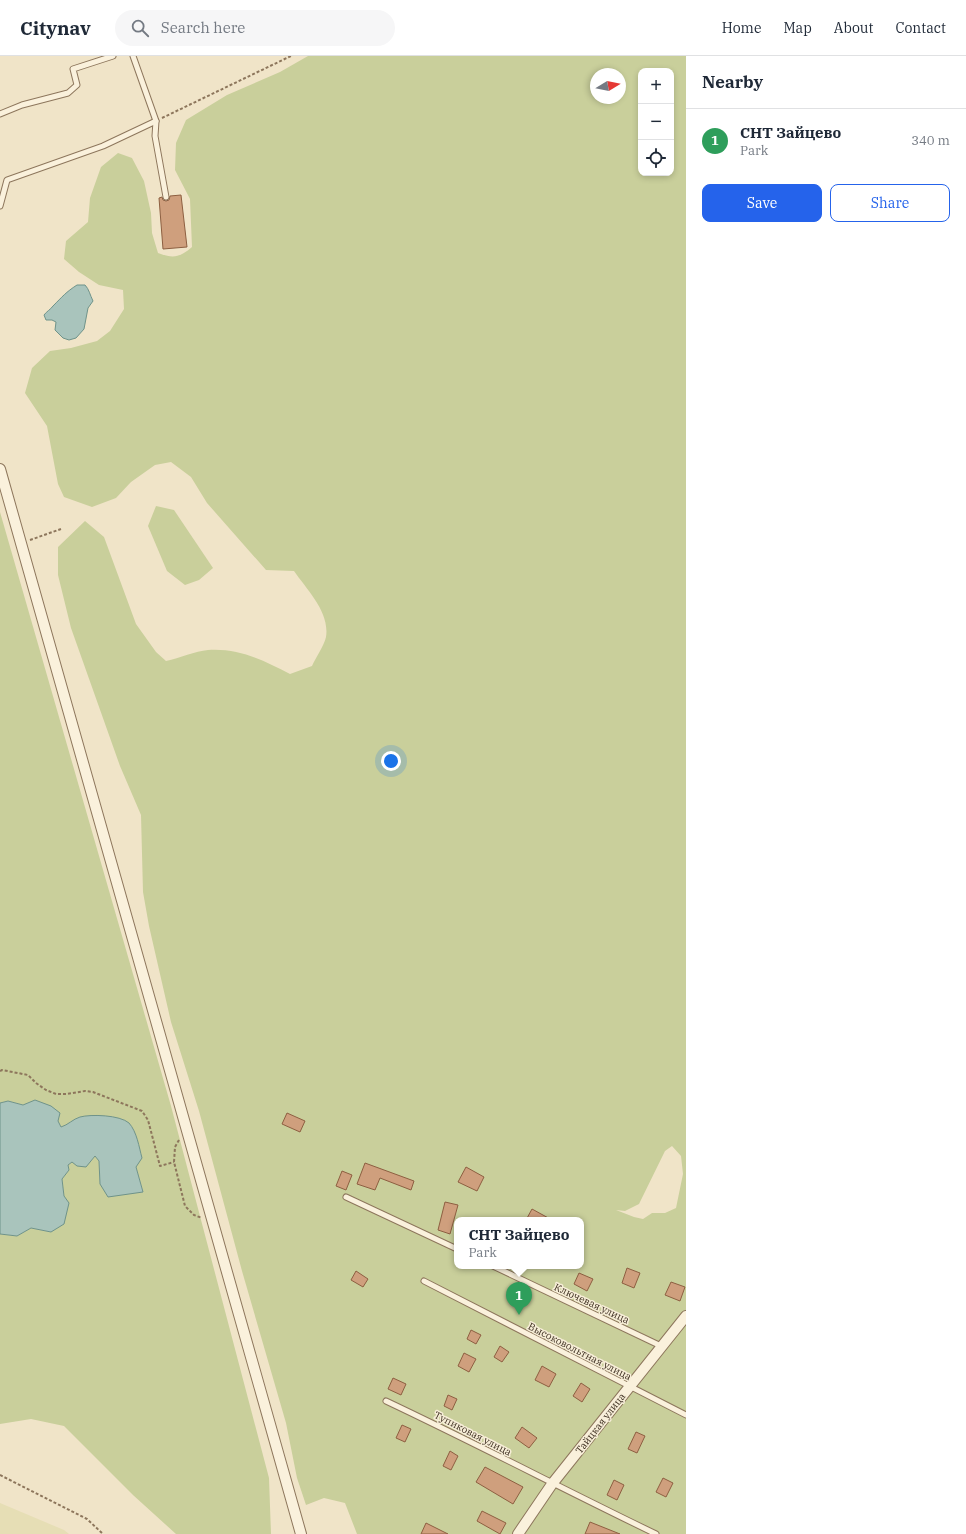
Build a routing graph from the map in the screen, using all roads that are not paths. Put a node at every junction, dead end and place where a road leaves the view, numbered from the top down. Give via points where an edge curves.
1 (113, 56) edge
2 (133, 56) edge
3 (0, 114) edge
4 (156, 122) junction
5 (166, 197) dead end
6 (0, 206) edge
7 (0, 469) edge
8 (346, 1197) dead end
9 (454, 1248) edge
10 (499, 1269) edge
11 (424, 1281) dead end
12 (686, 1316) edge
13 (661, 1346) junction
14 (629, 1386) junction
15 (386, 1401) dead end
16 (686, 1415) edge
17 (552, 1484) junction
18 (301, 1534) edge
19 (518, 1534) edge
20 (656, 1534) edge

1 - 3 lane via 73,69 77,85 68,93 22,105
2 - 4 lane
4 - 5 lane via 155,136
4 - 6 lane via 103,146 7,180
7 - 18 street
8 - 9 lane
10 - 13 lane, Ключевая улица
11 - 14 lane, Высоковольтная улица
12 - 13 street, Тайцкая улица
13 - 14 street, Тайцкая улица
14 - 16 lane, Высоковольтная улица
14 - 17 street, Тайцкая улица
15 - 17 lane, Тупиковая улица
17 - 19 street, Тайцкая улица
17 - 20 lane, Тупиковая улица

